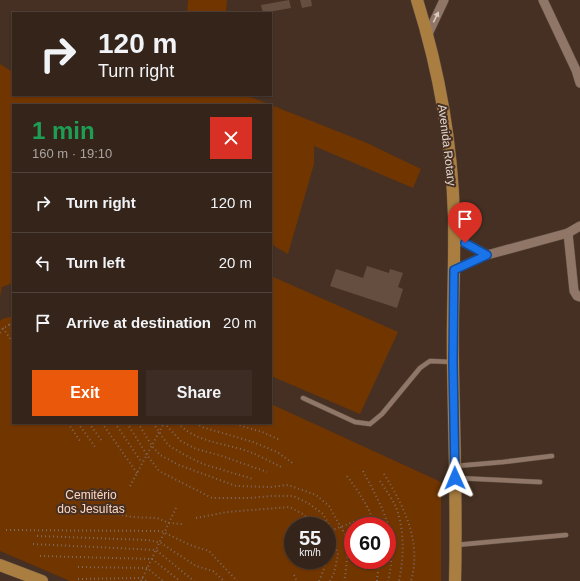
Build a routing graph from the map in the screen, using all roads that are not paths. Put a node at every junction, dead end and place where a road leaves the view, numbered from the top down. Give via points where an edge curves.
1 (417, 0) edge
2 (444, 0) edge
3 (543, 0) edge
4 (428, 34) junction
5 (580, 84) edge
6 (580, 226) edge
7 (568, 233) junction
8 (454, 237) junction
9 (487, 255) junction
10 (454, 270) junction
11 (580, 297) edge
12 (453, 362) junction
13 (303, 398) dead end
14 (552, 456) dead end
15 (455, 472) junction
16 (540, 482) dead end
17 (566, 534) dead end
18 (456, 545) junction
19 (0, 565) edge
20 (42, 581) edge
21 (455, 581) edge

1 - 4 main road, Avenida Rotary
4 -> 2 street
3 - 5 street
4 - 8 main road, Avenida Rotary via 439,86 452,176
6 - 7 street
7 - 9 street
7 - 11 street via 574,291 576,296
8 - 9 street
8 - 10 main road, Avenida Rotary
9 - 10 street
10 - 12 main road, Avenida Rotary
12 - 13 lane via 430,361 420,368 382,414 370,424 355,422
12 - 15 main road, Avenida Rotary
14 - 15 lane via 503,462
15 - 16 lane
15 - 18 main road, Avenida Rotary
17 - 18 lane
18 - 21 main road, Avenida Rotary
19 - 20 main road

